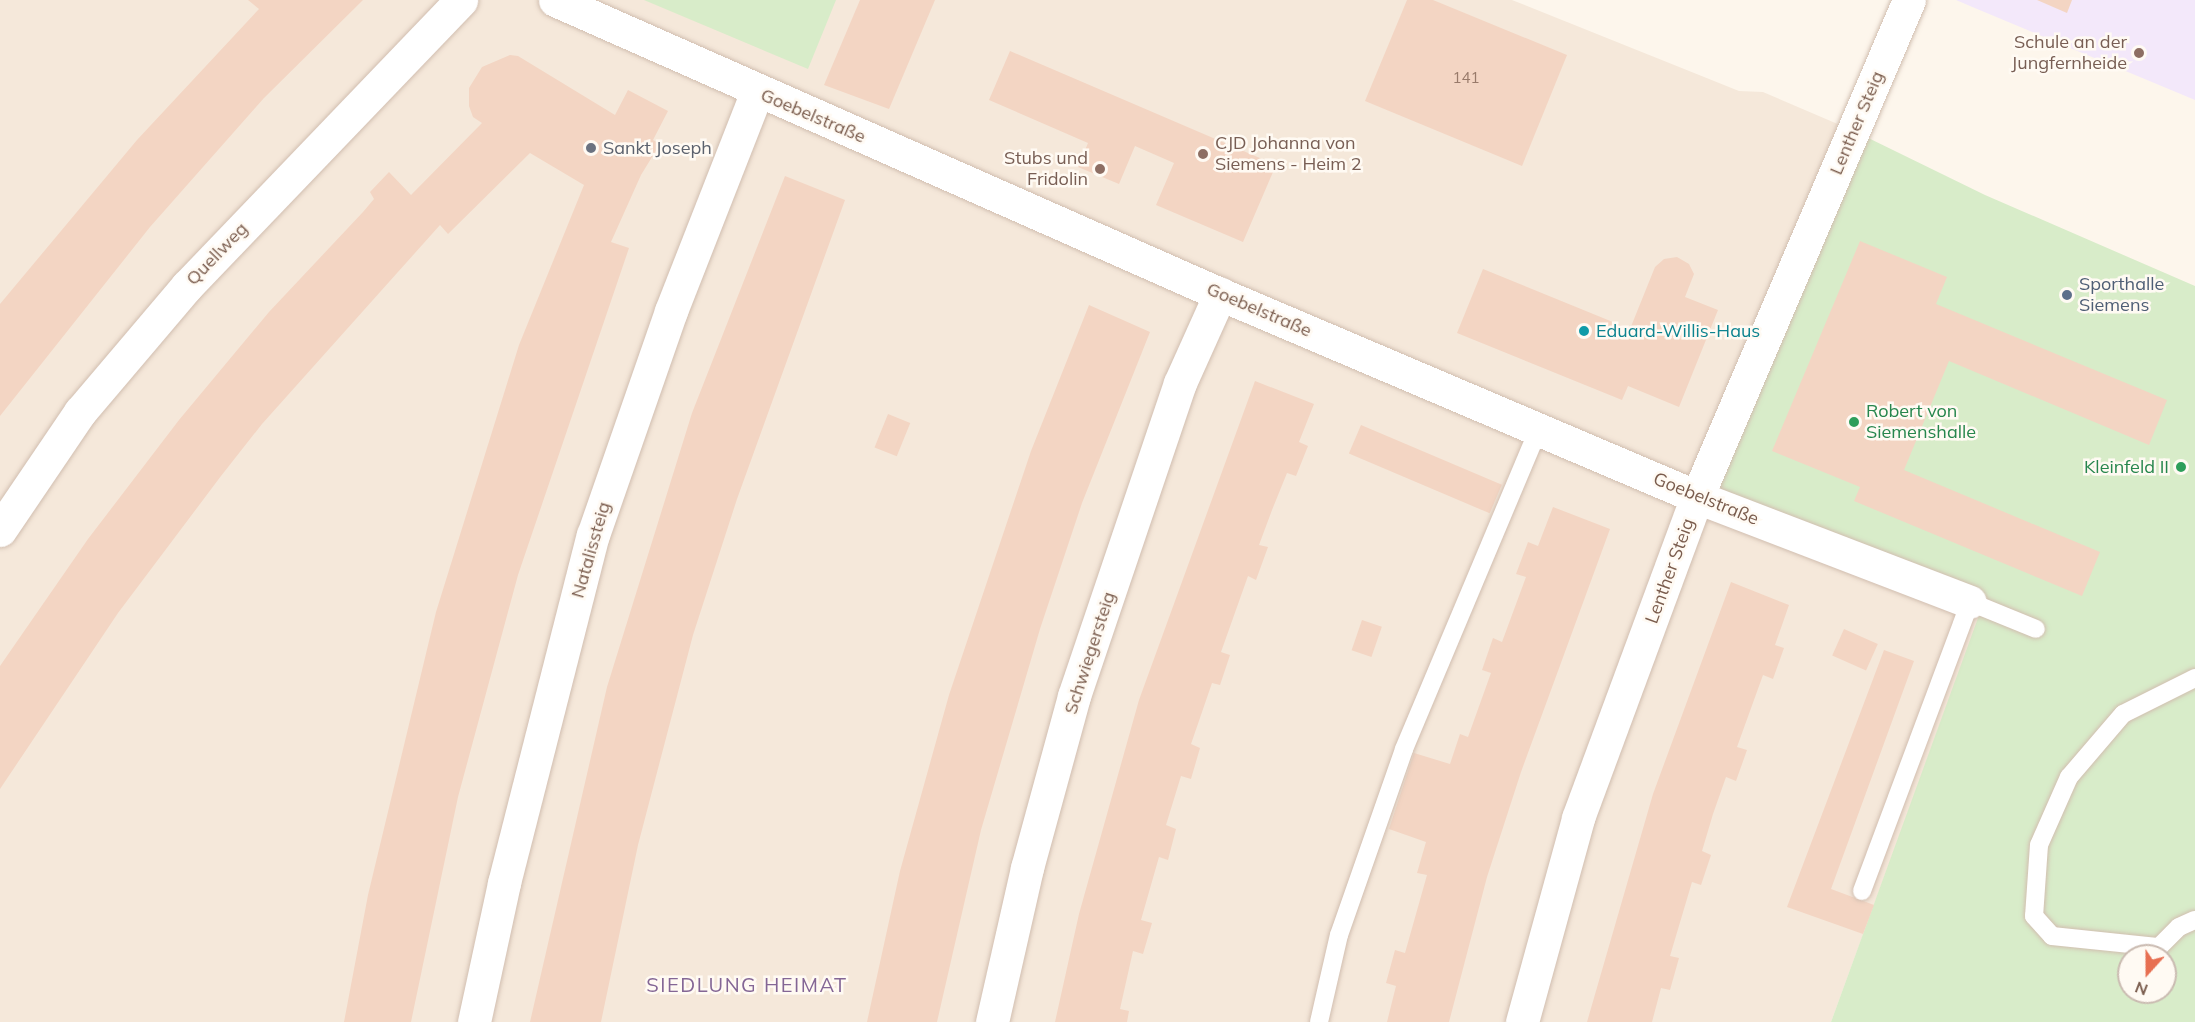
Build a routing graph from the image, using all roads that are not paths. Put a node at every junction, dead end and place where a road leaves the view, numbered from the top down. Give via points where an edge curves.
1 (461, 0) edge
2 (555, 0) edge
3 (1909, 0) edge
4 (757, 92) junction
5 (1220, 294) junction
6 (1539, 428) junction
7 (1697, 497) junction
8 (0, 530) edge
9 (1970, 602) junction
10 (2036, 628) dead end
11 (2195, 678) edge
12 (1862, 891) dead end
13 (2195, 920) edge
14 (474, 1022) edge
15 (992, 1022) edge
16 (1319, 1022) edge
17 (1522, 1022) edge

1 - 8 street, Quellweg via 187,286 80,412
2 - 4 street, Goebelstraße
3 - 7 street, Lenther Steig
4 - 5 street, Goebelstraße
4 - 14 street, Natalissteig via 671,311 593,535 504,883
5 - 6 street, Goebelstraße
5 - 15 street, Schwiegersteig via 1180,383 1074,696 1027,868
6 - 7 street, Goebelstraße
6 - 16 lane via 1434,670 1389,789 1339,935
7 - 9 street, Goebelstraße
7 - 17 street, Lenther Steig via 1578,818
9 - 10 lane
9 - 12 lane
11 - 13 lane via 2123,714 2069,777 2039,845 2034,916 2052,936 2159,947 2179,927

